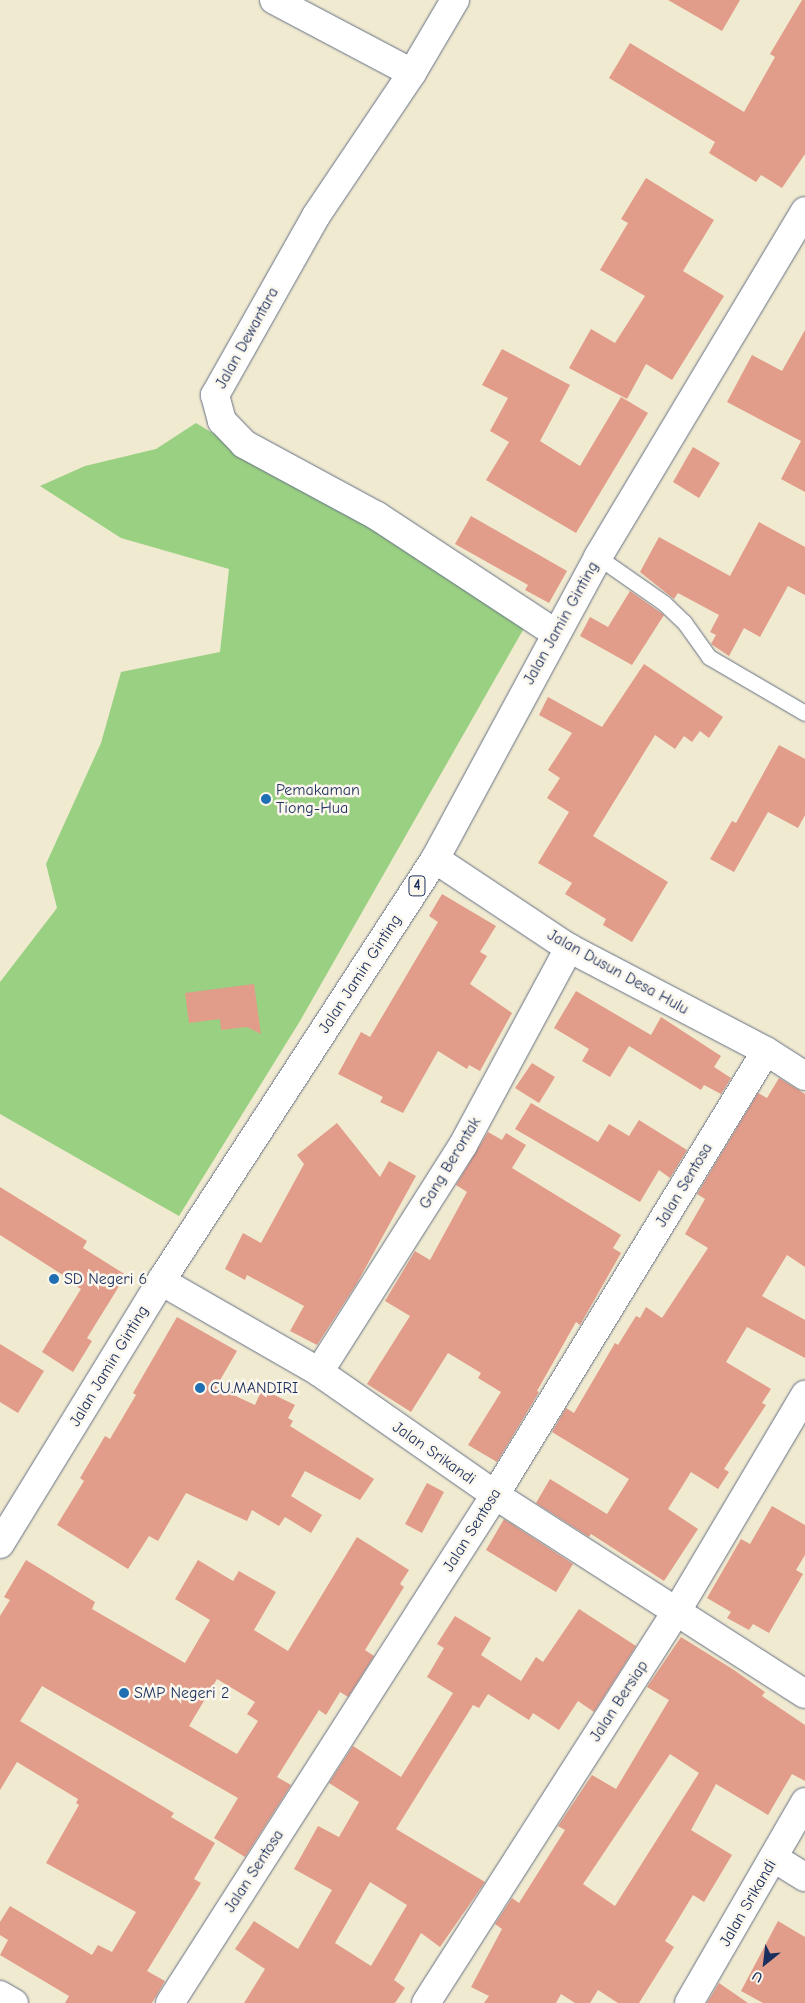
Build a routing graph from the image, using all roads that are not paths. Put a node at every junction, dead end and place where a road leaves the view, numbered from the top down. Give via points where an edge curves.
1 (274, 0) edge
2 (455, 0) edge
3 (412, 73) junction
4 (805, 211) edge
5 (598, 557) junction
6 (555, 633) junction
7 (805, 713) edge
8 (435, 860) junction
9 (569, 948) junction
10 (766, 1051) junction
11 (805, 1076) edge
12 (161, 1281) junction
13 (319, 1372) junction
14 (805, 1395) edge
15 (494, 1495) junction
16 (2, 1537) edge
17 (676, 1614) junction
18 (805, 1694) edge
19 (805, 1802) edge
20 (774, 1858) junction
21 (805, 1877) edge
22 (0, 1995) edge
23 (14, 2003) edge
24 (170, 2003) edge
25 (426, 2003) edge
26 (689, 2003) edge

1 - 3 main road
2 - 3 main road, Jalan Dewantara
3 - 6 main road, Jalan Dewantara via 316,216 215,395 222,421 244,444 377,516
4 - 5 main road, Jalan Jamin Ginting / 4
5 - 6 main road, Jalan Jamin Ginting / 4
5 - 7 lane via 684,622 709,658
6 - 8 main road, Jalan Jamin Ginting / 4
8 - 9 main road, Jalan Dusun Desa Hulu
8 - 12 main road, Jalan Jamin Ginting / 4
9 - 10 main road, Jalan Dusun Desa Hulu
9 - 13 main road, Gang Berontak via 463,1145
10 - 11 main road, Jalan Dusun Desa Hulu
10 - 15 main road, Jalan Sentosa
12 - 13 main road, Jalan Srikandi
12 - 16 main road, Jalan Jamin Ginting / 4
13 - 15 main road, Jalan Srikandi
14 - 17 main road, Jalan Bersiap
15 - 17 main road, Jalan Srikandi
15 - 24 main road, Jalan Sentosa
17 - 18 main road, Jalan Srikandi
17 - 25 main road, Jalan Bersiap
19 - 20 main road, Jalan Srikandi
20 - 21 main road
20 - 26 main road, Jalan Srikandi
22 - 23 main road

